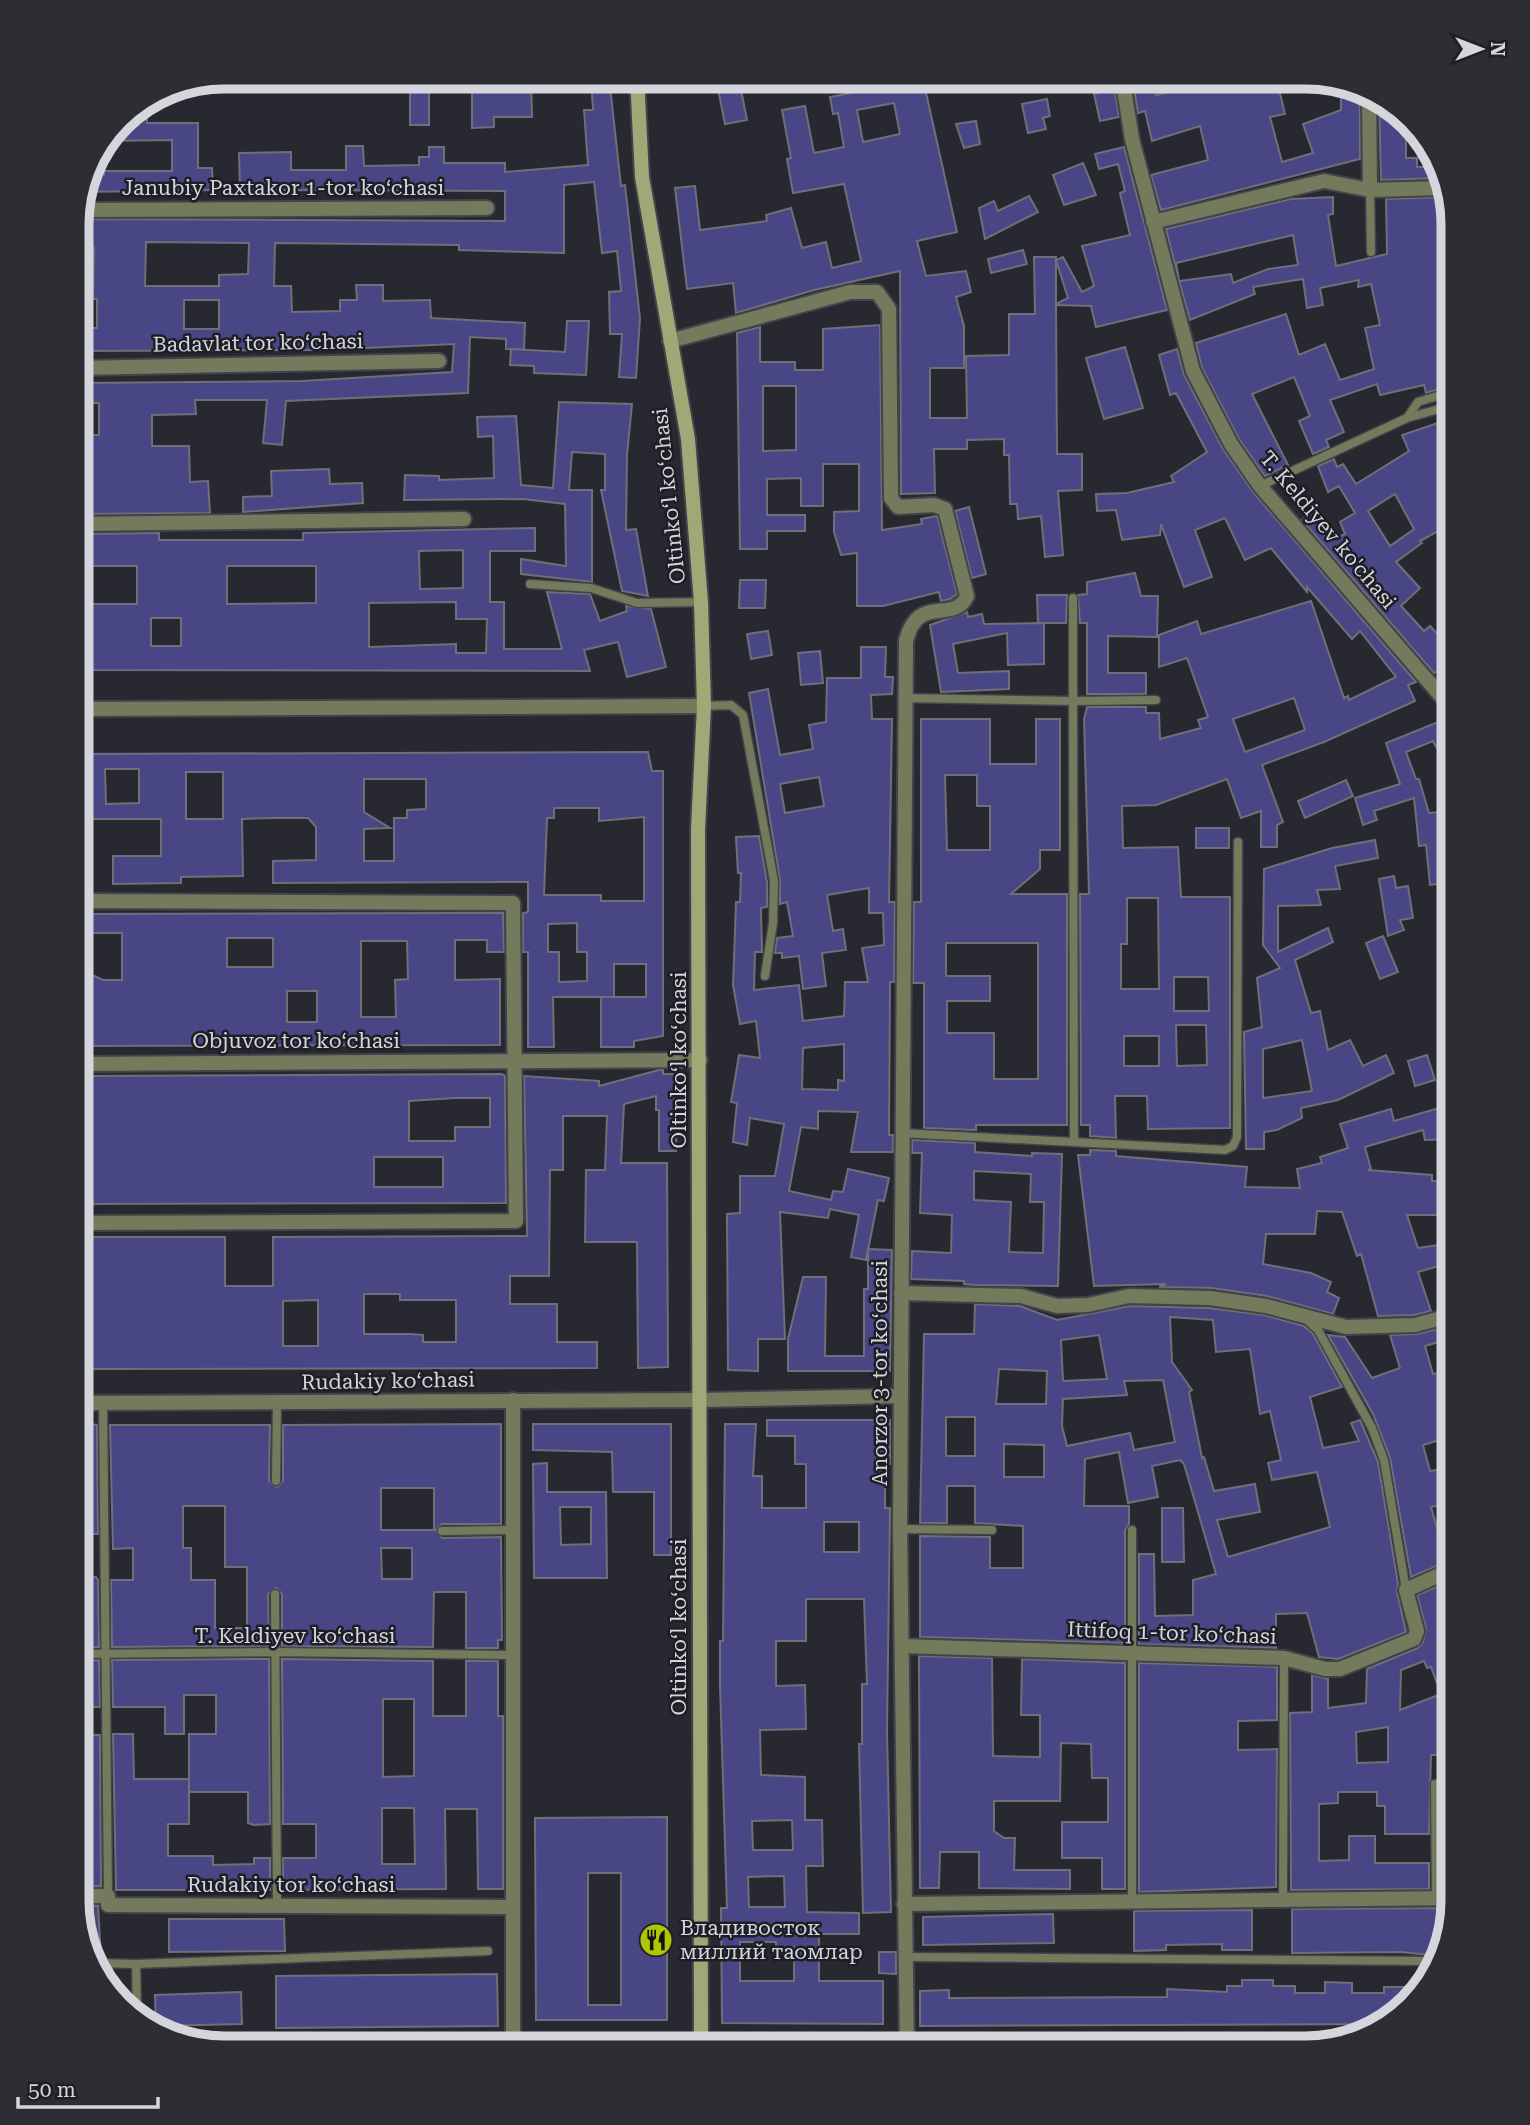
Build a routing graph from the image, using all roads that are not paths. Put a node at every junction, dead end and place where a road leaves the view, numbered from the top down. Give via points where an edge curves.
1 (638, 89) edge
2 (1124, 90) edge
3 (1369, 105) edge
4 (1436, 188) edge
5 (1370, 190) junction
6 (487, 208) dead end
7 (91, 210) edge
8 (1153, 222) junction
9 (1371, 252) dead end
10 (670, 341) junction
11 (439, 361) dead end
12 (90, 368) edge
13 (1441, 395) edge
14 (1441, 408) edge
15 (1407, 418) junction
16 (1260, 486) junction
17 (464, 519) dead end
18 (90, 524) edge
19 (530, 584) dead end
20 (1073, 598) dead end
21 (701, 602) junction
22 (1441, 696) edge
23 (905, 698) junction
24 (1156, 700) dead end
25 (1073, 701) junction
26 (704, 706) junction
27 (90, 709) edge
28 (1238, 842) dead end
29 (90, 901) edge
30 (765, 976) dead end
31 (516, 1060) junction
32 (700, 1060) junction
33 (89, 1064) edge
34 (901, 1133) junction
35 (1074, 1142) junction
36 (89, 1223) edge
37 (901, 1293) junction
38 (1303, 1316) junction
39 (1441, 1318) edge
40 (900, 1396) junction
41 (513, 1400) junction
42 (700, 1400) junction
43 (89, 1403) edge
44 (103, 1404) junction
45 (277, 1404) junction
46 (276, 1481) dead end
47 (900, 1528) junction
48 (514, 1530) junction
49 (992, 1530) dead end
50 (1132, 1530) dead end
51 (442, 1531) dead end
52 (1441, 1574) edge
53 (1406, 1590) junction
54 (275, 1594) dead end
55 (902, 1646) junction
56 (276, 1652) junction
57 (1132, 1652) junction
58 (89, 1654) edge
59 (103, 1654) junction
60 (513, 1655) junction
61 (1284, 1658) junction
62 (1435, 1784) dead end
63 (89, 1896) edge
64 (108, 1896) junction
65 (1436, 1899) junction
66 (1441, 1899) edge
67 (1283, 1901) junction
68 (1132, 1902) junction
69 (904, 1904) junction
70 (277, 1905) junction
71 (513, 1907) junction
72 (488, 1951) dead end
73 (905, 1957) junction
74 (1426, 1961) edge
75 (105, 1963) edge
76 (136, 1964) junction
77 (137, 2003) edge
78 (513, 2035) edge
79 (701, 2035) edge
80 (907, 2036) edge

1 - 10 main road, Oltinkoʻl koʻchasi via 642,177
2 - 8 street, T. Keldiyev ko'chasi
3 - 5 street
4 - 5 street
5 - 8 street via 1324,181
5 - 9 lane
6 - 7 street, Janubiy Paxtakor 1-tor koʻchasi
8 - 16 street, T. Keldiyev ko'chasi via 1193,371 1231,444
10 - 21 main road, Oltinkoʻl koʻchasi via 688,439
10 - 23 street, Anorzor 3-tor koʻchasi via 850,292 877,292 889,309 891,498 898,507 934,505 945,509 967,596 956,608 919,614 910,625
11 - 12 street, Badavlat tor koʻchasi
13 - 15 lane via 1419,402
14 - 15 lane
15 - 16 lane
16 - 22 street, T. Keldiyev ko'chasi
17 - 18 street
19 - 21 lane via 591,588 637,603
20 - 25 lane
21 - 26 main road, Oltinkoʻl koʻchasi
23 - 25 lane
23 - 34 street, Anorzor 3-tor koʻchasi
24 - 25 lane
25 - 35 lane
26 - 27 street
26 - 30 lane via 732,705 743,715 756,772 774,881
26 - 32 main road, Oltinkoʻl koʻchasi via 698,829
28 - 35 lane via 1237,1137 1233,1146 1225,1150
29 - 31 street via 513,902
31 - 32 street, Objuvoz tor koʻchasi
31 - 33 street, Objuvoz tor koʻchasi
31 - 36 street via 516,1221
32 - 42 main road, Oltinkoʻl koʻchasi
34 - 35 lane
34 - 37 street, Anorzor 3-tor koʻchasi
37 - 38 street via 1021,1296 1058,1306 1171,1295 1266,1306
37 - 40 street, Anorzor 3-tor koʻchasi
38 - 39 street via 1346,1327 1415,1325
38 - 53 lane via 1318,1330 1372,1428 1384,1460
40 - 42 street, Rudakiy koʻchasi
40 - 47 street, Anorzor 3-tor koʻchasi
41 - 42 street, Rudakiy koʻchasi
41 - 45 street, Rudakiy koʻchasi
41 - 48 street
42 - 79 main road, Oltinkoʻl koʻchasi
43 - 44 street, Rudakiy koʻchasi
44 - 45 street, Rudakiy koʻchasi
44 - 59 lane
45 - 46 lane
47 - 49 lane
47 - 55 street, Anorzor 3-tor koʻchasi
48 - 51 lane
48 - 60 street
50 - 57 lane
52 - 53 street
53 - 61 street, Ittifoq 1-tor koʻchasi via 1417,1631 1414,1639 1340,1669
54 - 56 lane
55 - 57 street, Ittifoq 1-tor koʻchasi
55 - 69 street, Anorzor 3-tor koʻchasi
56 - 59 lane, T. Keldiyev koʻchasi
56 - 60 lane, T. Keldiyev koʻchasi
56 - 70 lane
57 - 61 street, Ittifoq 1-tor koʻchasi
57 - 68 lane
58 - 59 lane, T. Keldiyev koʻchasi
59 - 64 lane
60 - 71 street
61 - 67 lane
62 - 65 lane
63 - 64 street, Rudakiy tor koʻchasi
64 - 70 street, Rudakiy tor koʻchasi via 108,1905
65 - 66 street
65 - 67 street
67 - 68 street
68 - 69 street
69 - 73 street, Anorzor 3-tor koʻchasi
70 - 71 street, Rudakiy tor koʻchasi
71 - 78 street
72 - 76 lane
73 - 74 lane
73 - 80 street, Anorzor 3-tor koʻchasi
75 - 76 lane
76 - 77 lane

